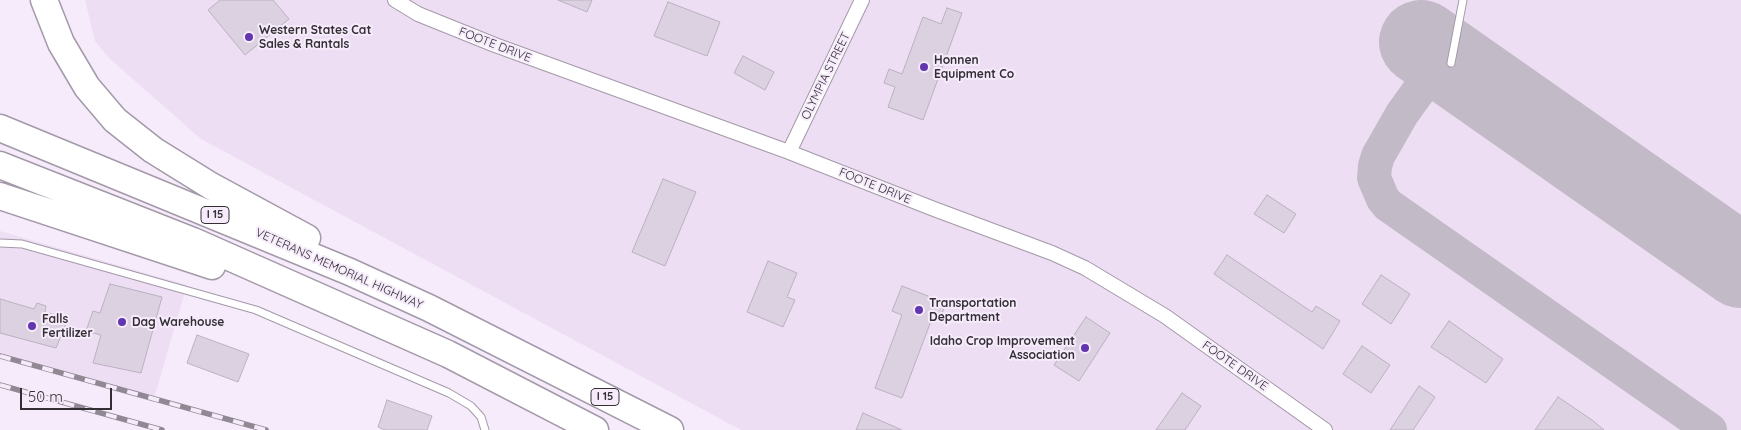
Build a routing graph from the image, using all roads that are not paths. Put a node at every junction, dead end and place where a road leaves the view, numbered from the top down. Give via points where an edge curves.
1 (44, 0) edge
2 (395, 0) edge
3 (862, 0) edge
4 (1463, 0) edge
5 (1451, 63) dead end
6 (0, 128) edge
7 (789, 152) junction
8 (0, 165) edge
9 (0, 196) edge
10 (0, 244) edge
11 (429, 308) junction
12 (346, 309) junction
13 (485, 430) edge
14 (595, 430) edge
15 (670, 430) edge
16 (1325, 430) edge

1 - 11 highway via 61,44 88,87 115,120 153,150 211,186
2 - 7 street, FOOTE DRIVE via 418,14 495,45
3 - 7 street, OLYMPIA STREET
4 - 5 lane
6 - 11 highway, VETERANS MEMORIAL HIGHWAY / I 15 via 192,205
7 - 16 street, FOOTE DRIVE via 1044,249 1085,268 1165,316
8 - 12 highway via 193,241
9 - 12 highway
10 - 13 lane via 22,244 256,310 449,393 471,406 481,417
11 - 15 highway, VETERANS MEMORIAL HIGHWAY / I 15
12 - 14 highway via 448,354

